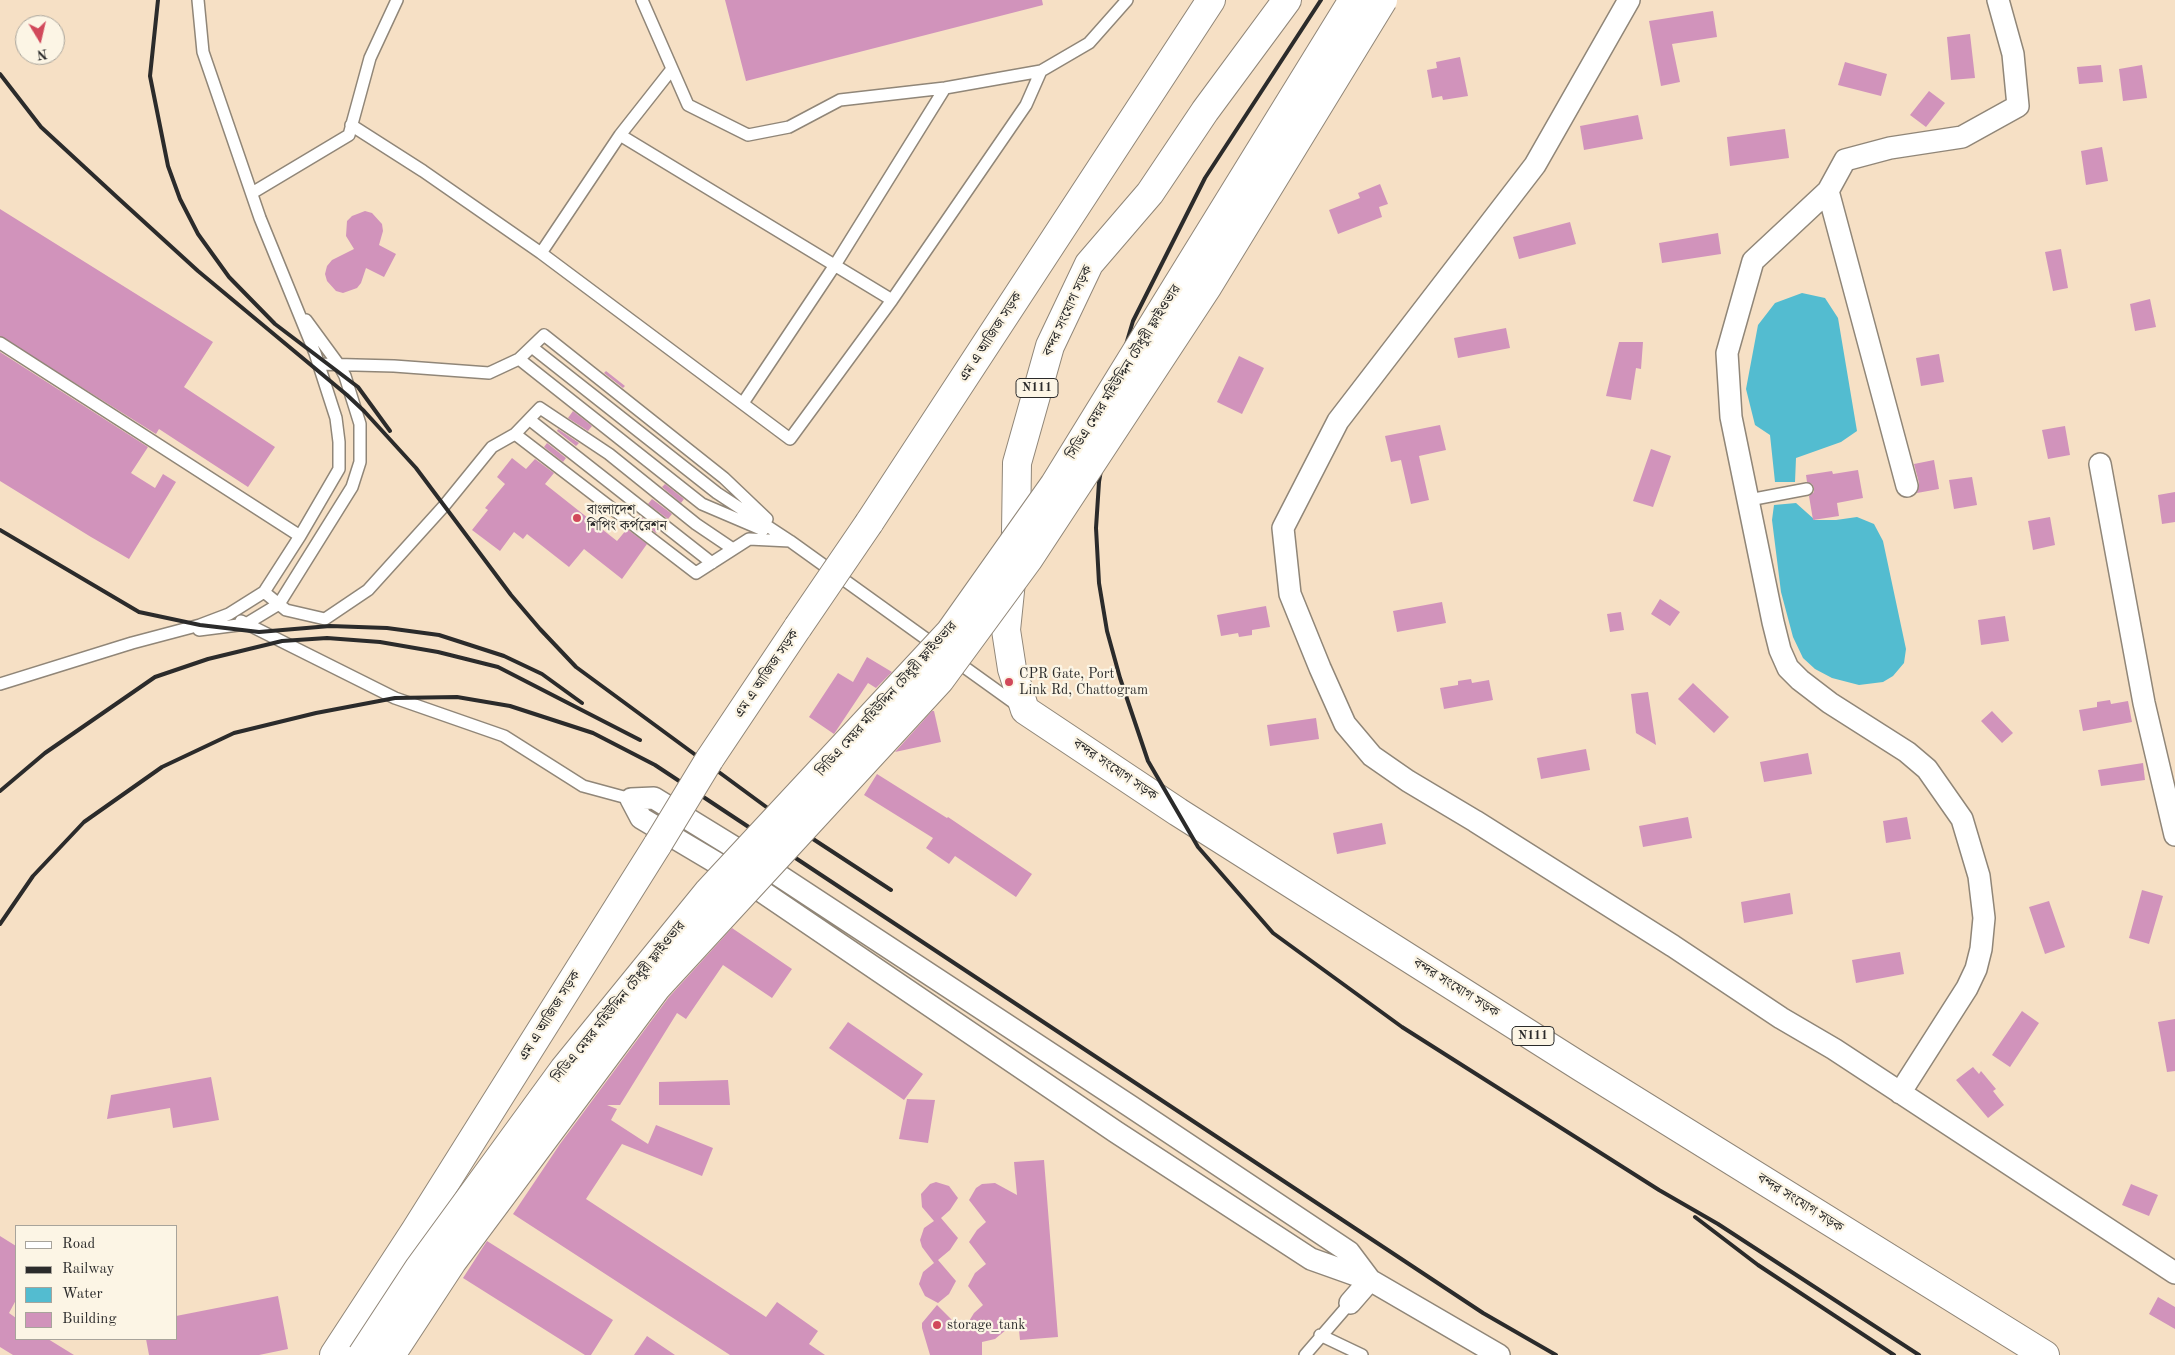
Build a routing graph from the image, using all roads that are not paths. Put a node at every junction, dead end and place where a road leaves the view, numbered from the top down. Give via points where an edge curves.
1 (198, 0) edge
2 (397, 0) edge
3 (642, 0) edge
4 (1127, 0) edge
5 (1211, 0) edge
6 (1287, 0) edge
7 (1353, 0) edge
8 (1383, 0) edge
9 (1629, 0) edge
10 (1998, 0) edge
11 (672, 69) junction
12 (1041, 71) junction
13 (946, 88) junction
14 (351, 125) junction
15 (620, 135) junction
16 (1828, 191) junction
17 (252, 193) junction
18 (542, 253) junction
19 (835, 265) junction
20 (892, 300) junction
21 (296, 306) junction
22 (0, 343) edge
23 (533, 348) junction
24 (519, 359) junction
25 (318, 364) junction
26 (339, 365) junction
27 (743, 403) junction
28 (530, 420) junction
29 (515, 434) junction
30 (2100, 464) dead end
31 (1907, 486) dead end
32 (1805, 490) dead end
33 (1758, 498) junction
34 (300, 536) junction
35 (790, 541) junction
36 (733, 549) junction
37 (712, 563) junction
38 (264, 592) junction
39 (278, 604) junction
40 (229, 614) junction
41 (246, 624) junction
42 (166, 634) junction
43 (0, 684) edge
44 (1025, 710) junction
45 (631, 799) junction
46 (2175, 835) edge
47 (1900, 1093) junction
48 (2175, 1273) edge
49 (1370, 1280) junction
50 (1350, 1303) joint
51 (1320, 1335) junction
52 (334, 1355) edge
53 (362, 1355) edge
54 (391, 1355) edge
55 (1305, 1355) edge
56 (1362, 1355) edge
57 (1499, 1355) edge
58 (2045, 1355) edge

1 - 17 lane via 203,52
2 - 14 lane via 370,58
3 - 11 lane
4 - 12 lane via 1089,42
5 - 52 main road, এম এ আজিজ সড়ক, bridge via 869,523 709,760
6 - 44 main road, বন্দর সংযোগ সড়ক / N111 via 1150,192 1089,264 1050,346 1017,464 1016,533 1006,630 1012,669
7 - 53 main road, সিডিএ মেয়র মহিউদ্দিন চৌধুরী ফ্লাইওভার, bridge via 1054,485 950,632 708,892 570,1061 419,1268
8 - 54 main road, bridge via 1208,286 1028,560 940,680 657,987 452,1262
9 - 47 street via 1535,165 1338,421 1283,528 1290,594 1344,724 1372,756
10 - 16 street via 2013,54 2018,106 1962,137 1890,148 1845,160
11 - 13 lane via 688,105 748,135 790,127 840,100
11 - 15 lane
12 - 13 lane
12 - 20 lane via 1026,105
13 - 19 lane
14 - 17 lane via 348,135
14 - 18 lane via 423,170
15 - 18 lane
15 - 19 lane
16 - 31 street
16 - 33 street via 1753,261 1727,353 1731,417
17 - 21 lane
18 - 27 lane
19 - 20 lane
19 - 27 lane
20 - 27 lane via 790,438
21 - 25 lane
21 - 26 lane
22 - 34 lane
23 - 24 lane
23 - 35 lane via 718,493
23 - 35 lane via 544,335 724,478
24 - 26 lane via 489,373
24 - 35 lane via 702,504
25 - 26 lane
25 - 34 lane via 336,418 339,469
26 - 39 lane via 360,424 360,462 352,487
28 - 29 lane
28 - 36 lane via 540,408 609,454 696,524
28 - 37 lane
29 - 37 lane via 696,573
29 - 39 lane via 492,447 368,590 325,619 286,610
30 - 46 street via 2142,694
32 - 33 lane
33 - 47 street via 1773,622 1788,668 1830,703 1907,752 1927,770 1962,819 1978,876 1984,918 1976,968 1967,988
34 - 38 lane
35 - 36 lane via 748,539
35 - 44 lane, বন্দর সংযোগ সড়ক
36 - 37 lane
38 - 39 lane
38 - 40 lane
39 - 41 lane
40 - 41 lane
40 - 42 lane
41 - 42 lane
41 - 45 lane via 395,698 504,736 583,786
42 - 43 lane
44 - 58 main road, বন্দর সংযোগ সড়ক / N111 via 1178,812
45 - 49 street via 641,818 742,878 1294,1249 1311,1259
45 - 49 street via 654,798 763,866 1349,1252
47 - 48 street
49 - 50 street
49 - 57 street
50 - 51 lane
51 - 55 lane
51 - 56 lane

